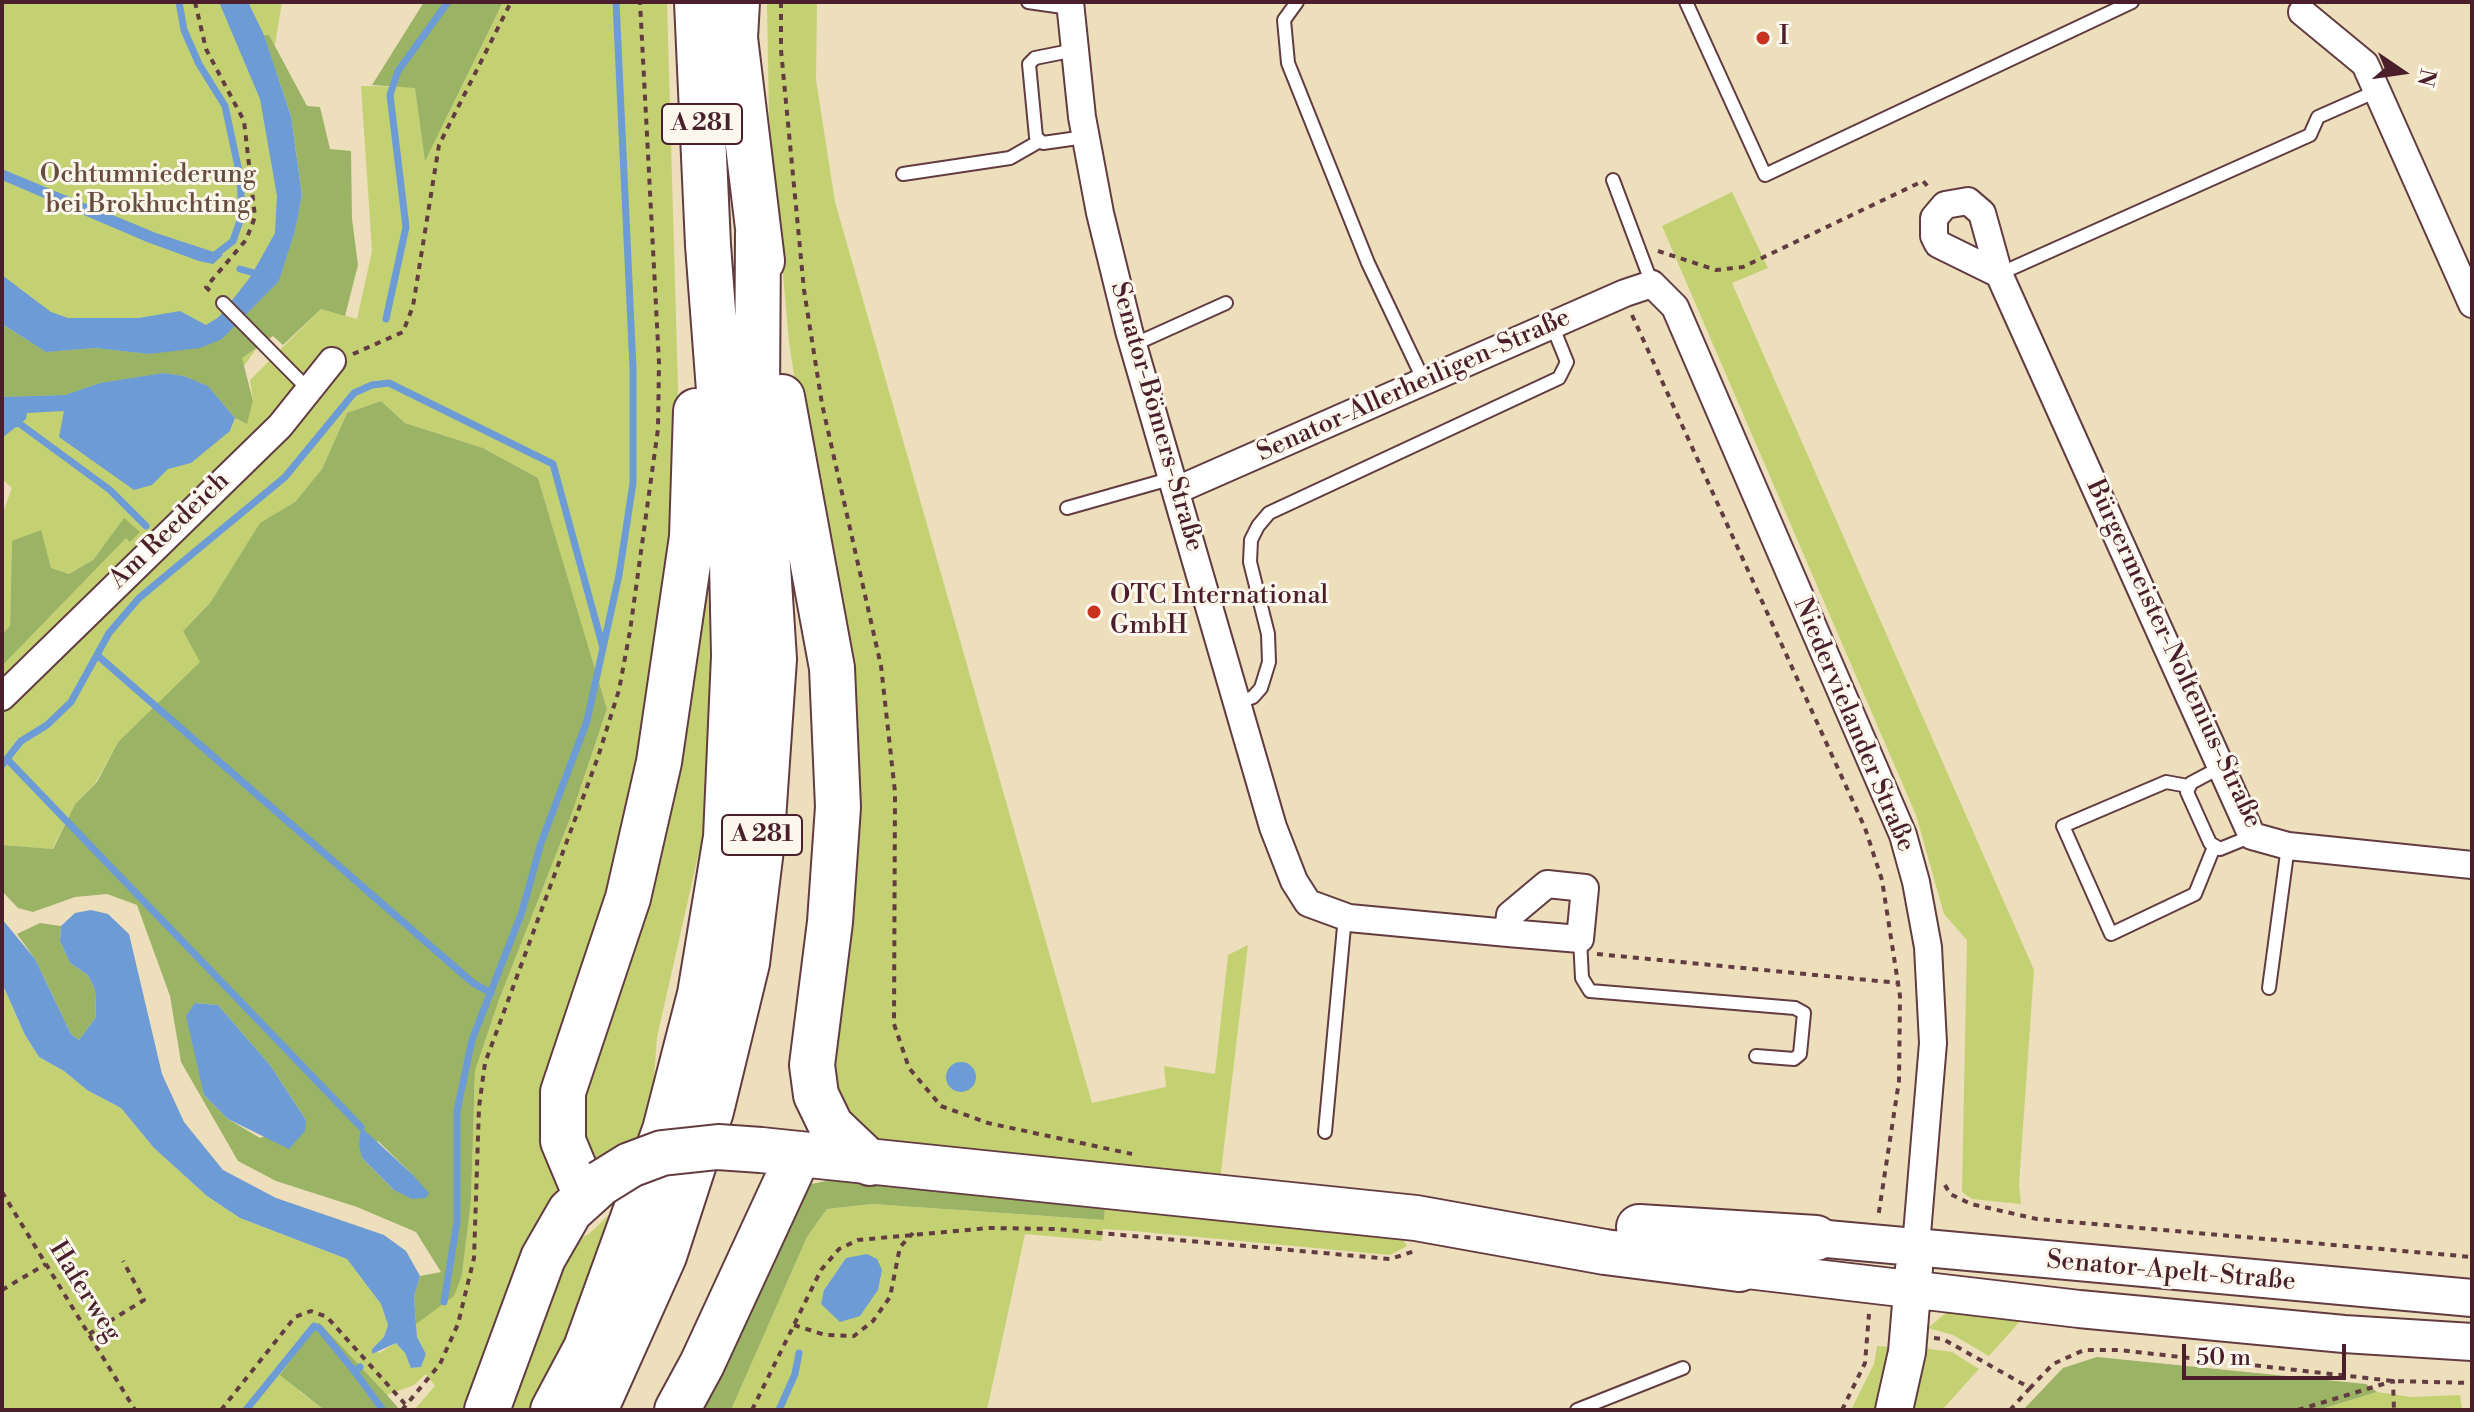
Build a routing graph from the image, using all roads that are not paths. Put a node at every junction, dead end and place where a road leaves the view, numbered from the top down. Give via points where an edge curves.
1 (697, 2) edge
2 (737, 2) edge
3 (1028, 2) edge
4 (1297, 2) edge
5 (1686, 2) edge
6 (2132, 2) edge
7 (1070, 5) edge
8 (2302, 12) dead end
9 (1075, 50) junction
10 (2377, 91) junction
11 (1085, 137) junction
12 (1038, 142) junction
13 (903, 174) dead end
14 (1613, 180) dead end
15 (758, 234) junction
16 (708, 245) junction
17 (1999, 274) junction
18 (1652, 284) junction
19 (223, 303) road end
20 (1226, 303) dead end
21 (2472, 304) edge
22 (1552, 325) junction
23 (1133, 345) junction
24 (332, 361) road end
25 (1424, 381) junction
26 (308, 389) junction
27 (1175, 484) junction
28 (1067, 508) dead end
29 (2, 697) edge
30 (1238, 703) junction
31 (2221, 767) junction
32 (2188, 786) junction
33 (2252, 836) junction
34 (2288, 846) junction
35 (2214, 847) junction
36 (2472, 865) edge
37 (1345, 916) junction
38 (1508, 933) junction
39 (1580, 939) junction
40 (2269, 988) dead end
41 (1756, 1056) dead end
42 (1325, 1132) dead end
43 (780, 1152) junction
44 (870, 1163) junction
45 (594, 1189) junction
46 (1424, 1220) junction
47 (1816, 1238) joint
48 (1916, 1246) junction
49 (1739, 1269) joint
50 (1913, 1291) junction
51 (2472, 1298) edge
52 (2472, 1342) edge
53 (1683, 1368) dead end
54 (487, 1410) edge
55 (553, 1410) edge
56 (595, 1410) edge
57 (677, 1410) edge
58 (1577, 1410) edge
59 (1894, 1410) edge

1 - 16 highway, A 281
2 - 15 highway, A 281 via 735,38
3 - 7 lane
4 - 25 lane via 1284,20 1288,63 1368,263
5 - 6 lane via 1765,175
7 - 9 street, Senator-Bömers-Straße
8 - 10 street via 2365,64
9 - 11 street, Senator-Bömers-Straße
9 - 12 lane via 1029,64
10 - 17 lane via 2318,117 2310,135
10 - 21 street
11 - 12 lane
11 - 23 street, Senator-Bömers-Straße
12 - 13 lane via 1010,158
14 - 18 lane
15 - 44 highway via 781,393 832,668 838,807 812,1065 816,1095 831,1126
15 - 56 highway, A 281 via 757,397 774,659 747,963 711,1111 664,1256
16 - 45 highway via 692,537 659,762 628,898 563,1092 563,1141
16 - 55 highway, A 281 via 732,562 734,656 726,837 700,994 665,1130 586,1348
17 - 17 street, Bürgermeister-Noltenius-Straße via 1982,213 1968,201 1945,205 1934,218 1938,244
17 - 31 street, Bürgermeister-Noltenius-Straße
18 - 22 street, Senator-Allerheiligen-Straße
18 - 48 street, Niedervielander Straße via 1675,307 1903,835 1916,882 1932,984 1933,1043
19 - 26 lane
20 - 23 lane
22 - 25 street, Senator-Allerheiligen-Straße
22 - 30 lane via 1567,362 1559,378 1269,513 1258,526 1250,562 1268,634 1269,662 1261,688
23 - 27 street, Senator-Bömers-Straße
24 - 26 street, Am Reedeich
25 - 27 street, Senator-Allerheiligen-Straße
26 - 29 street, Am Reedeich via 280,426
27 - 28 lane
27 - 30 street, Senator-Bömers-Straße
30 - 37 street, Senator-Bömers-Straße via 1294,881 1308,903
31 - 32 lane
31 - 33 street, Bürgermeister-Noltenius-Straße
32 - 35 lane
32 - 35 lane via 2166,782 2063,826 2111,934 2195,894
33 - 34 street, Bürgermeister-Noltenius-Straße
33 - 35 lane
34 - 36 street, Bürgermeister-Noltenius-Straße
34 - 40 lane
37 - 38 street, Senator-Bömers-Straße
37 - 42 lane
38 - 39 street, Senator-Bömers-Straße
38 - 39 street via 1510,915 1547,884 1572,886 1585,888
39 - 41 lane via 1582,978 1590,991 1795,1008 1804,1013 1800,1054 1794,1059
43 - 44 highway
43 - 45 highway, bridge via 718,1147 662,1153 630,1165
43 - 57 highway via 702,1364
44 - 46 highway
45 - 54 highway via 558,1227
46 - 47 highway via 1559,1219
46 - 49 highway
47 - 48 street, Senator-Apelt-Straße
48 - 50 street
48 - 51 street, Senator-Apelt-Straße
49 - 50 street, Senator-Apelt-Straße
50 - 52 street, Senator-Apelt-Straße
50 - 59 street
53 - 58 lane

